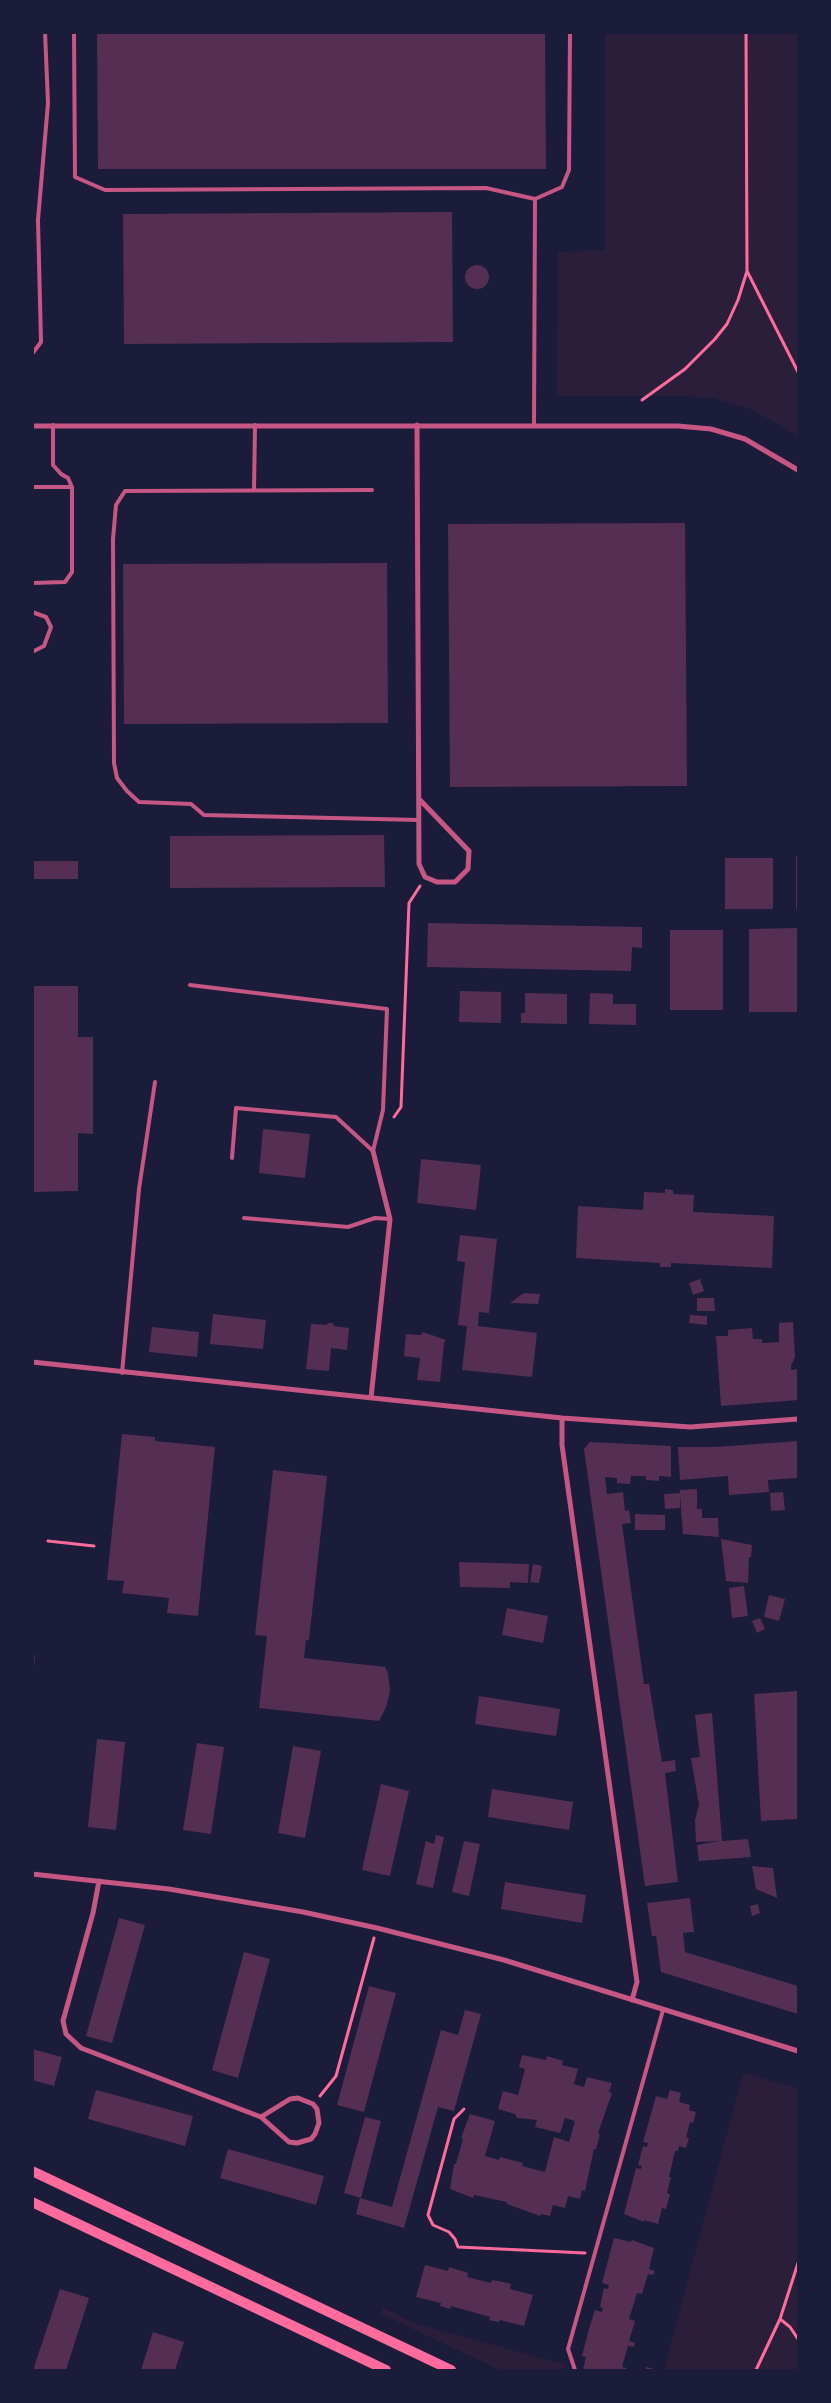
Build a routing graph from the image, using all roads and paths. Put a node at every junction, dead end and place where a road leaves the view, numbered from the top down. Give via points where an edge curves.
1 (45, 32) edge
2 (74, 32) edge
3 (570, 32) edge
4 (746, 32) edge
5 (535, 199) junction
6 (747, 270) junction
7 (32, 354) edge
8 (798, 372) edge
9 (642, 400) dead end
10 (255, 425) junction
11 (417, 425) junction
12 (534, 425) junction
13 (32, 426) edge
14 (54, 426) junction
15 (798, 470) edge
16 (32, 487) edge
17 (72, 487) junction
18 (254, 490) junction
19 (372, 490) dead end
20 (32, 583) edge
21 (32, 612) edge
22 (32, 652) edge
23 (419, 799) junction
24 (419, 820) junction
25 (425, 877) junction
26 (190, 985) dead end
27 (154, 1082) dead end
28 (391, 1122) dead end
29 (373, 1151) junction
30 (232, 1158) dead end
31 (244, 1218) dead end
32 (390, 1219) junction
33 (32, 1362) edge
34 (122, 1372) junction
35 (371, 1398) junction
36 (562, 1418) junction
37 (798, 1419) edge
38 (48, 1541) dead end
39 (94, 1546) dead end
40 (32, 1874) edge
41 (99, 1881) junction
42 (377, 1928) junction
43 (632, 2000) junction
44 (663, 2010) junction
45 (798, 2051) edge
46 (313, 2104) junction
47 (464, 2109) dead end
48 (261, 2117) junction
49 (32, 2171) edge
50 (32, 2202) edge
51 (595, 2253) junction
52 (798, 2263) edge
53 (780, 2319) junction
54 (798, 2339) edge
55 (386, 2370) edge
56 (451, 2370) edge
57 (575, 2370) edge
58 (756, 2370) edge

1 - 7 lane via 48,103 38,220 40,342
2 - 5 lane via 75,177 105,190 486,188
3 - 5 lane via 569,170 562,187
4 - 6 path
5 - 12 lane
6 - 8 path
6 - 9 path via 735,308 715,339 685,369
10 - 11 street
10 - 14 street
10 - 18 lane
11 - 12 street
11 - 23 street
12 - 15 street via 711,429 745,440
13 - 14 street
14 - 17 lane via 53,465 68,478
16 - 17 lane
17 - 20 lane via 70,578 60,583
18 - 19 lane
18 - 24 lane via 125,491 116,506 113,539 114,763 117,778 139,802 191,804 204,815
21 - 22 lane via 46,617 51,627 44,646
23 - 24 street
23 - 25 street via 469,850 468,869 455,882 437,882
24 - 25 street via 419,864
25 - 28 path via 410,903 401,1107
26 - 29 lane via 387,1009 383,1110
27 - 34 lane via 139,1189
29 - 30 lane via 336,1117 236,1108
29 - 32 street
31 - 32 lane via 348,1227 375,1218
32 - 35 street
33 - 34 street
34 - 35 street
35 - 36 street
36 - 37 street via 690,1426
36 - 43 street via 562,1444 637,1982
38 - 39 path
40 - 41 street
41 - 42 street via 234,1899
41 - 48 street via 63,2021 66,2034 80,2048
42 - 43 street via 504,1960
42 - 46 path via 336,2076
43 - 44 street
44 - 45 street
44 - 51 lane
46 - 48 street via 298,2098 290,2099
46 - 48 street via 319,2123 316,2134 306,2142 289,2142
47 - 51 path via 454,2119 428,2215 433,2225 449,2232 458,2247
49 - 56 main road
50 - 55 main road
51 - 57 lane via 568,2349
52 - 53 path
53 - 54 path
53 - 58 path

